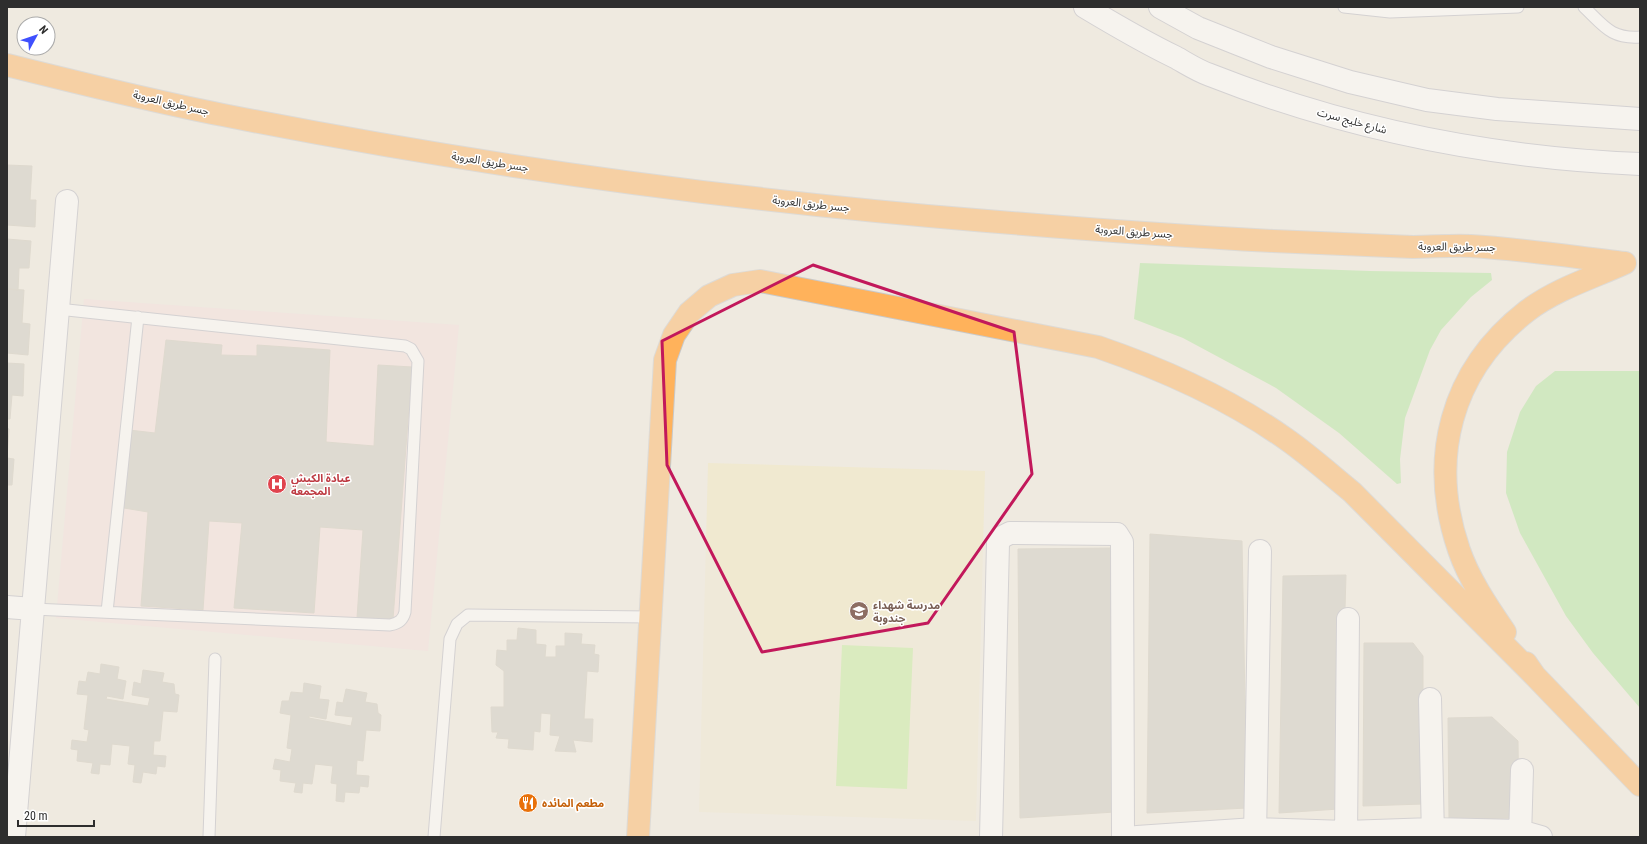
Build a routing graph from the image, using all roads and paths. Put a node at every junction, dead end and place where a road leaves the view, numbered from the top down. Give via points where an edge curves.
1 (1085, 7) edge
2 (1160, 7) edge
3 (1344, 7) edge
4 (1518, 7) edge
5 (1584, 7) edge
6 (1640, 37) edge
7 (7, 65) edge
8 (1640, 119) edge
9 (1640, 164) edge
10 (67, 201) dead end
11 (1632, 262) edge
12 (58, 309) junction
13 (138, 317) junction
14 (1260, 551) dead end
15 (7, 607) edge
16 (33, 609) junction
17 (107, 612) junction
18 (650, 617) junction
19 (1348, 618) dead end
20 (215, 659) dead end
21 (1535, 676) junction
22 (1430, 699) dead end
23 (1522, 770) dead end
24 (1640, 785) edge
25 (1255, 833) edge
26 (1433, 833) edge
27 (1346, 835) edge
28 (1527, 835) edge
29 (14, 837) edge
30 (209, 837) edge
31 (434, 837) edge
32 (638, 837) edge
33 (991, 837) edge
34 (1123, 837) edge
35 (1137, 837) edge

1 - 9 street, شارع خليج سرت via 1133,36 1208,75 1368,127 1454,144 1545,157
2 - 8 street via 1198,28 1271,57 1350,82 1427,100 1497,109
3 - 4 lane via 1390,12
5 - 6 lane via 1608,30 1617,35 1626,38
7 - 11 highway, جسر طريق العروبة via 218,114 329,135 544,171 694,191 1035,225 1280,241 1516,249
10 - 12 street
11 - 21 highway via 1548,297 1507,329 1474,370 1451,420 1446,448 1446,477 1448,506 1457,544 1491,611
12 - 13 lane
12 - 16 street
13 - 17 lane
13 - 17 lane via 405,346 411,349 418,361 405,612 398,623 390,624
14 - 25 street
15 - 16 street
16 - 17 lane
16 - 29 street
18 - 21 highway via 665,360 674,335 689,313 709,296 733,285 760,281 1098,348 1176,376 1214,395 1250,415 1319,464 1377,517
18 - 31 lane via 468,615 457,624 450,639
18 - 32 highway
19 - 27 street
20 - 30 lane
21 - 24 highway
22 - 26 street
23 - 28 street
25 - 27 street
25 - 35 street
26 - 27 street
26 - 28 street
33 - 34 street via 998,543 1002,536 1010,532 1117,534 1122,542

